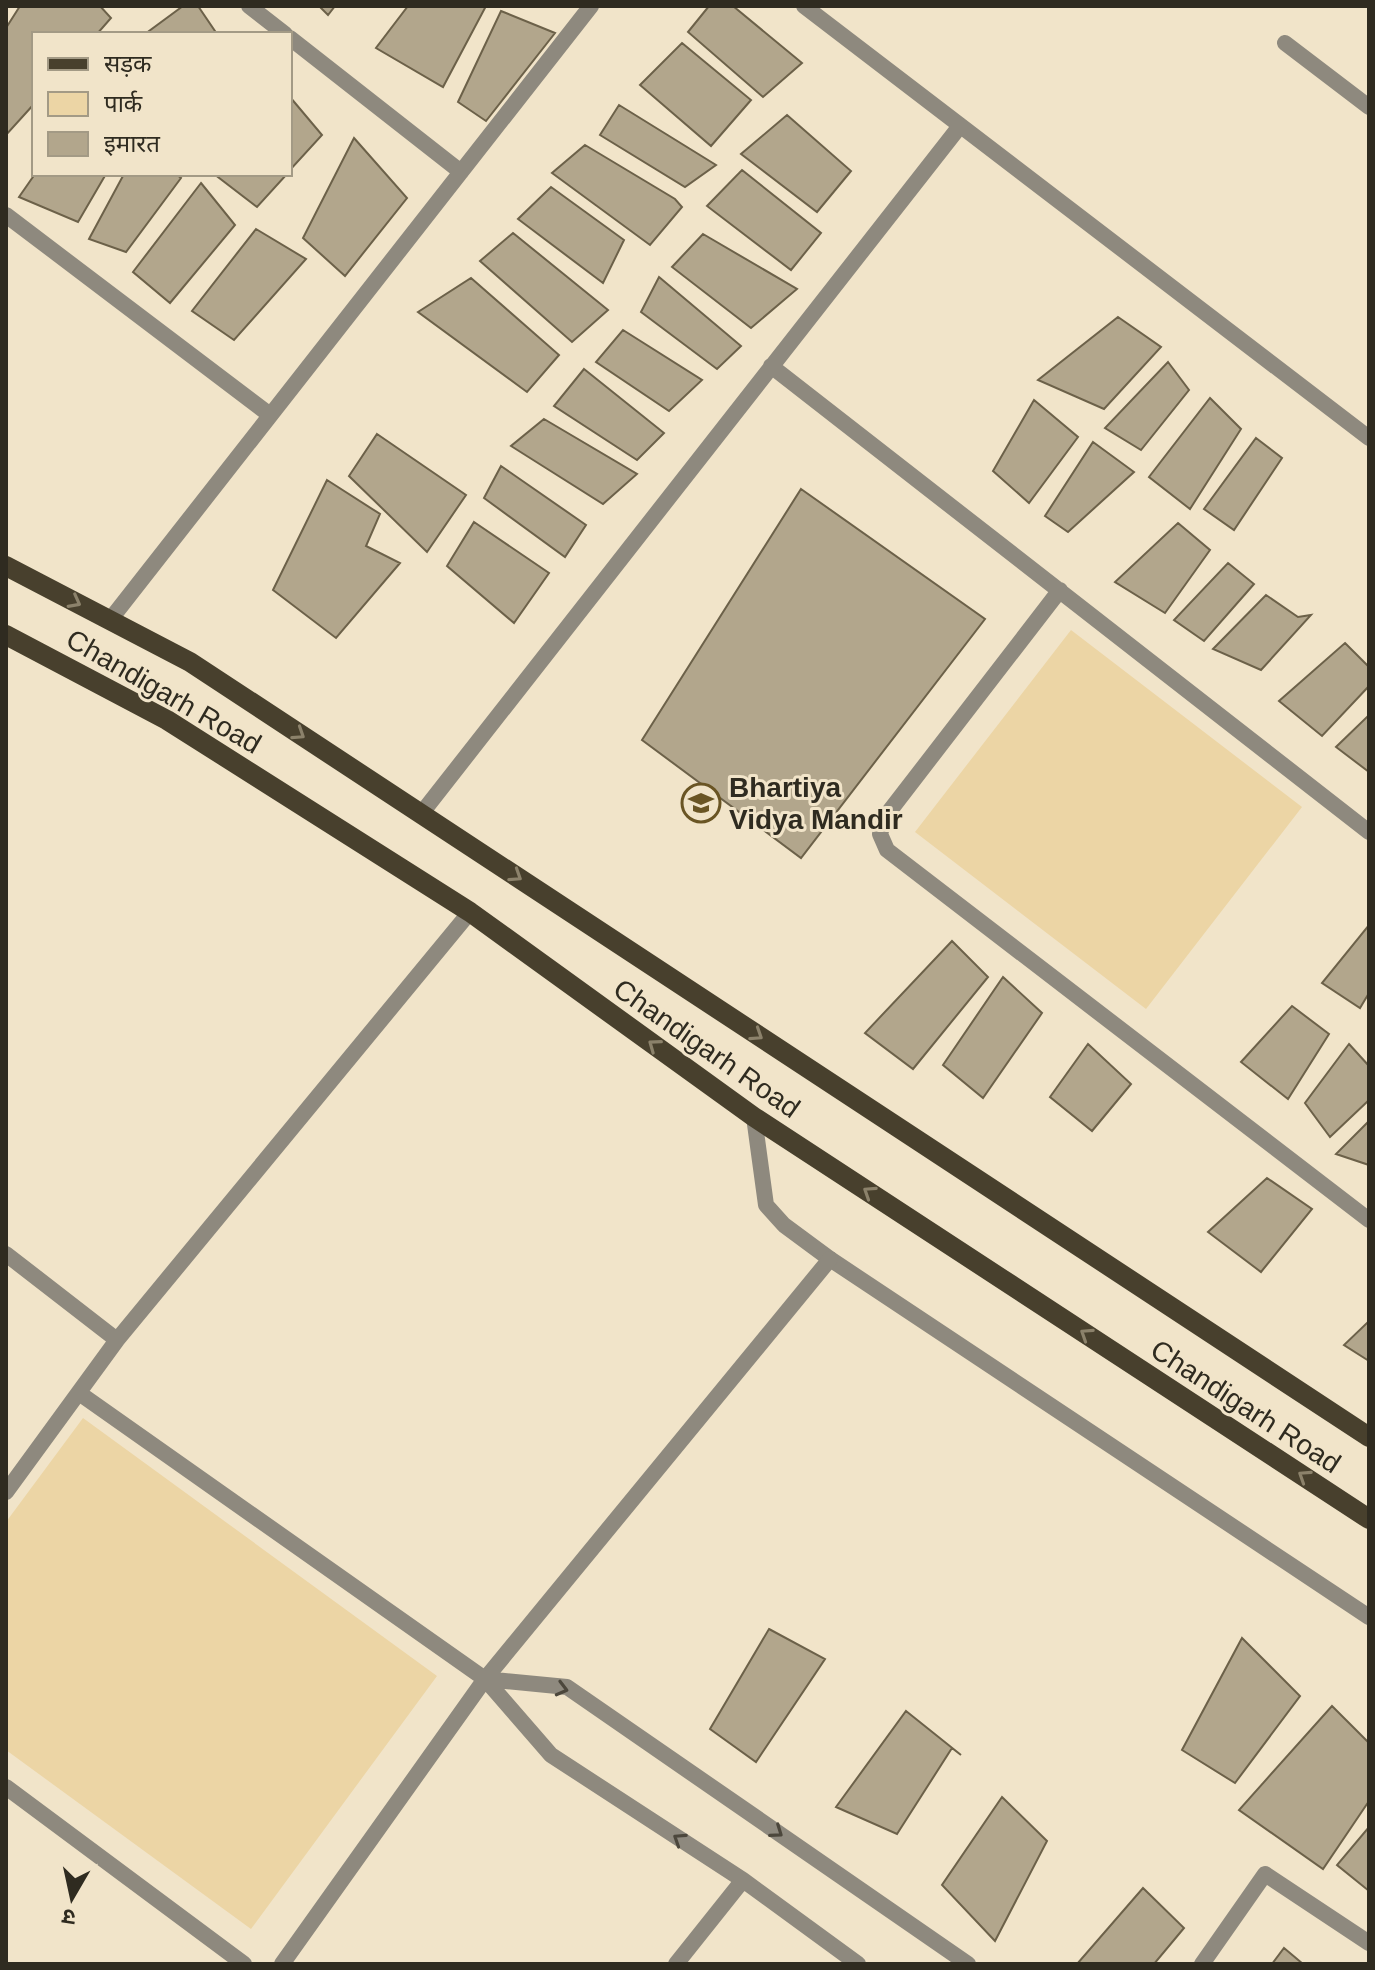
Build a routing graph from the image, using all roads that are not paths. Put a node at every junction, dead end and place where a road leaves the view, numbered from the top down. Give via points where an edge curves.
1 (249, 6) edge
2 (591, 6) edge
3 (804, 6) edge
4 (282, 32) edge
5 (292, 40) edge
6 (1285, 43) dead end
7 (1369, 107) edge
8 (960, 126) junction
9 (461, 172) junction
10 (6, 215) edge
11 (771, 366) junction
12 (270, 415) junction
13 (1369, 438) edge
14 (6, 566) edge
15 (1060, 590) junction
16 (110, 620) junction
17 (6, 635) edge
18 (421, 814) junction
19 (1369, 832) edge
20 (470, 912) junction
21 (754, 1117) junction
22 (1369, 1220) edge
23 (6, 1254) edge
24 (830, 1259) junction
25 (117, 1340) junction
26 (79, 1393) junction
27 (1369, 1437) edge
28 (6, 1492) edge
29 (1369, 1519) edge
30 (1369, 1617) edge
31 (485, 1679) junction
32 (6, 1787) edge
33 (743, 1880) junction
34 (1369, 1943) edge
35 (244, 1964) edge
36 (282, 1964) edge
37 (676, 1964) edge
38 (858, 1964) edge
39 (968, 1964) edge
40 (1202, 1964) edge

1 - 4 street
2 - 9 street
3 - 8 street
5 - 9 street
6 - 7 street
8 - 11 street
8 - 13 street
9 - 12 street
10 - 12 street
11 - 15 street
11 - 18 street
12 - 16 street
14 -> 16 main road, Chandigarh Road
15 - 19 street
15 - 22 street via 885,817 880,834 887,850
16 -> 18 main road, Chandigarh Road via 190,662
17 - 20 main road, Chandigarh Road via 167,720
18 -> 27 main road, Chandigarh Road
21 -> 20 main road, Chandigarh Road
20 - 25 street
21 - 24 street via 766,1205
29 -> 21 main road, Chandigarh Road
23 - 25 street
24 - 30 street
24 - 31 street
25 - 26 street
26 - 28 street
26 - 31 street
33 -> 31 street via 551,1755
31 - 36 street
31 -> 39 street via 567,1687
32 - 35 street
33 - 37 street
33 - 38 street
34 - 40 street via 1265,1874

